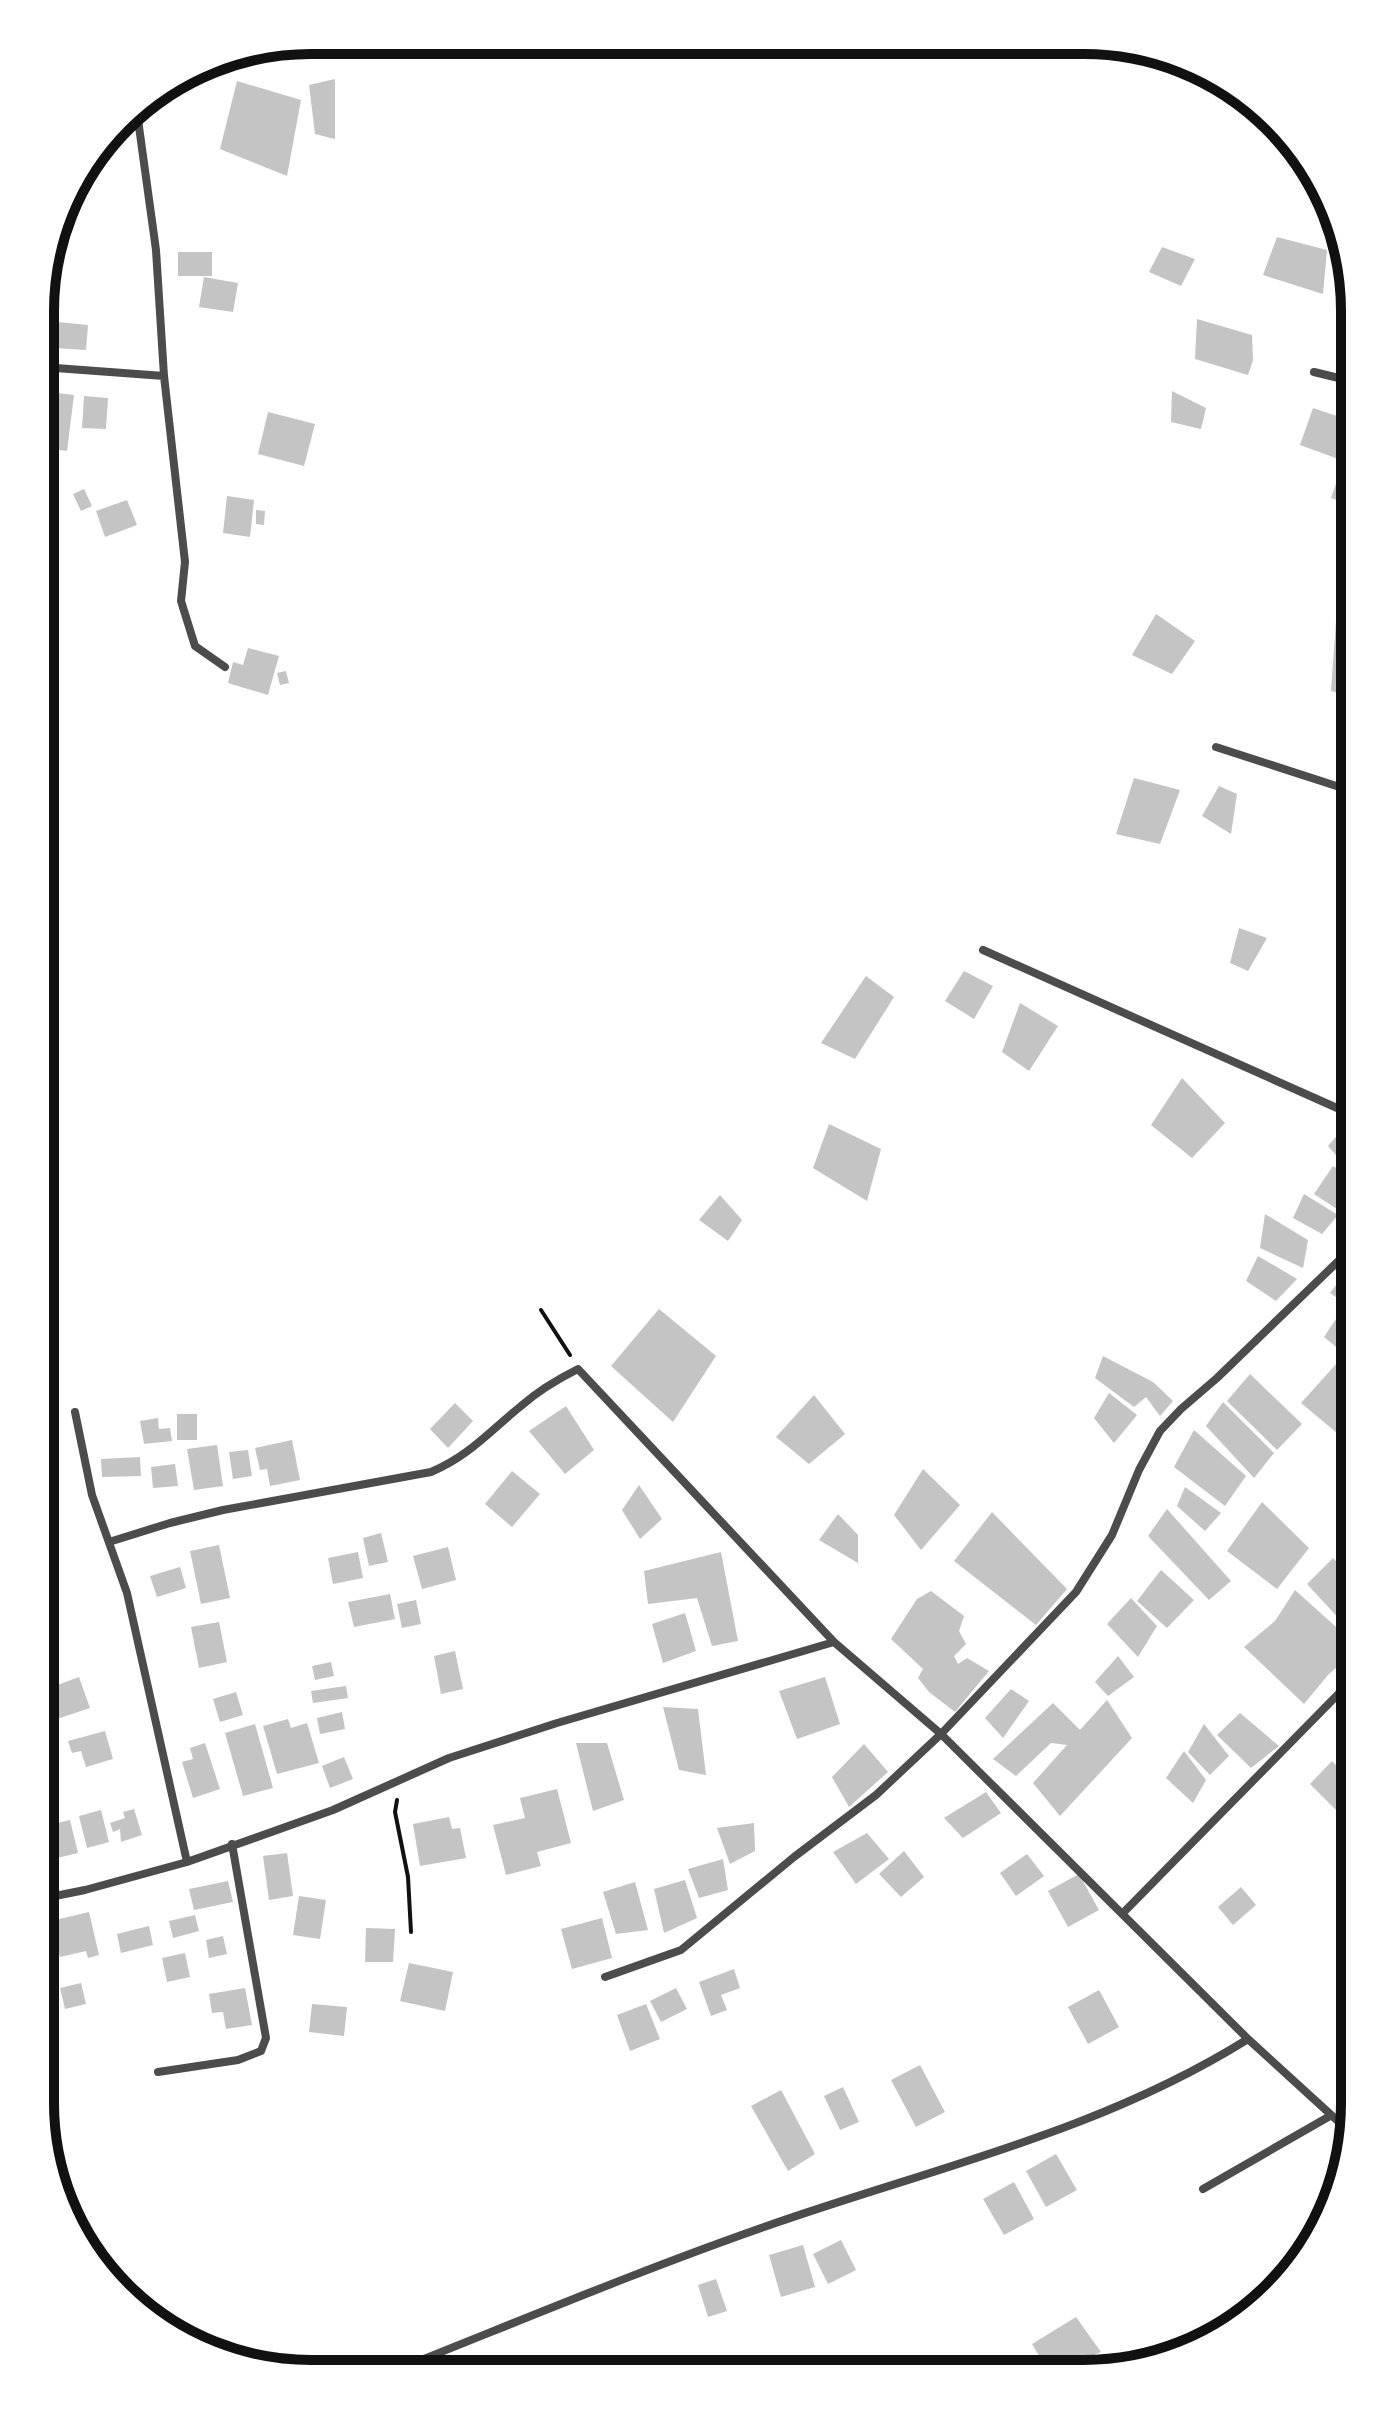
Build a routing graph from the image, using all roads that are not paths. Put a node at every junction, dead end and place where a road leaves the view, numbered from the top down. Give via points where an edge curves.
1 (139, 121) edge
2 (54, 368) edge
3 (1314, 372) dead end
4 (164, 376) junction
5 (1341, 379) edge
6 (225, 667) dead end
7 (1216, 747) dead end
8 (1341, 787) edge
9 (983, 950) dead end
10 (1341, 1110) edge
11 (1340, 1259) edge
12 (75, 1412) dead end
13 (109, 1542) junction
14 (834, 1642) junction
15 (1340, 1692) edge
16 (941, 1734) junction
17 (232, 1844) junction
18 (187, 1862) junction
19 (54, 1896) edge
20 (1123, 1913) junction
21 (605, 1977) dead end
22 (1248, 2039) junction
23 (158, 2072) dead end
24 (1330, 2116) junction
25 (1339, 2124) edge
26 (1203, 2189) dead end
27 (422, 2360) edge

1 - 4 street via 156,250
2 - 4 street
3 - 5 street
4 - 6 street via 185,562 181,601 195,646
7 - 8 street
9 - 10 street
11 - 16 street via 1160,1431 1112,1535 1076,1592
12 - 13 street via 92,1495
13 - 14 street via 223,1510 431,1472 485,1440 521,1406 578,1369
13 - 18 street via 127,1593
14 - 16 street
14 - 17 street via 449,1758 333,1810
15 - 20 street
16 - 20 street
16 - 21 street via 876,1795 681,1950
17 - 18 street
17 - 23 street via 266,2038 261,2051 238,2060
18 - 19 street
20 - 22 street
22 - 24 street
22 - 27 street via 1127,2105 750,2232
24 - 25 street
24 - 26 street

